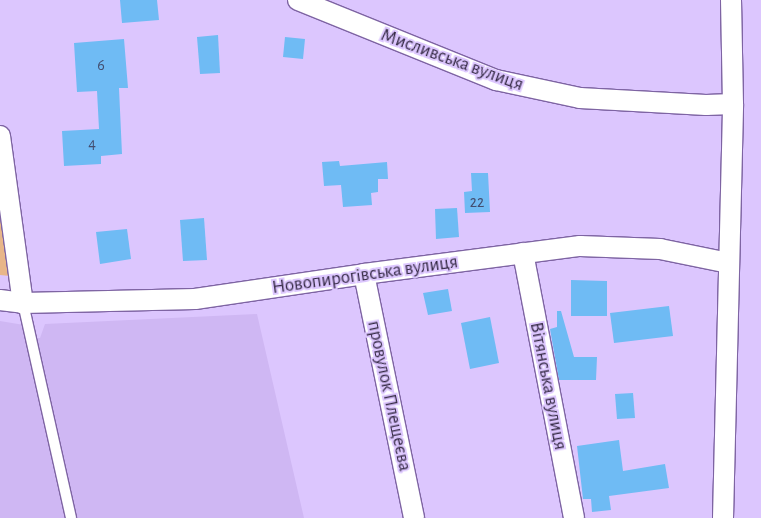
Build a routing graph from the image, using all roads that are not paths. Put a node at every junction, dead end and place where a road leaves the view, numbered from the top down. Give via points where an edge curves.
1 (298, 0) edge
2 (731, 0) edge
3 (732, 104) junction
4 (0, 136) edge
5 (523, 253) junction
6 (729, 263) junction
7 (364, 274) junction
8 (0, 300) edge
9 (23, 303) junction
10 (71, 518) edge
11 (414, 518) edge
12 (574, 518) edge
13 (723, 518) edge

1 - 3 street, Мисливська вулиця via 496,80 580,98
2 - 3 street
3 - 6 street
4 - 9 street
5 - 6 street, Новопирогівська вулиця via 620,245
5 - 7 street, Новопирогівська вулиця
5 - 12 street, Вітянська вулиця
6 - 13 street
7 - 9 street, Новопирогівська вулиця via 195,299
7 - 11 street, провулок Плещеєва
8 - 9 street, Новопирогівська вулиця
9 - 10 lane

